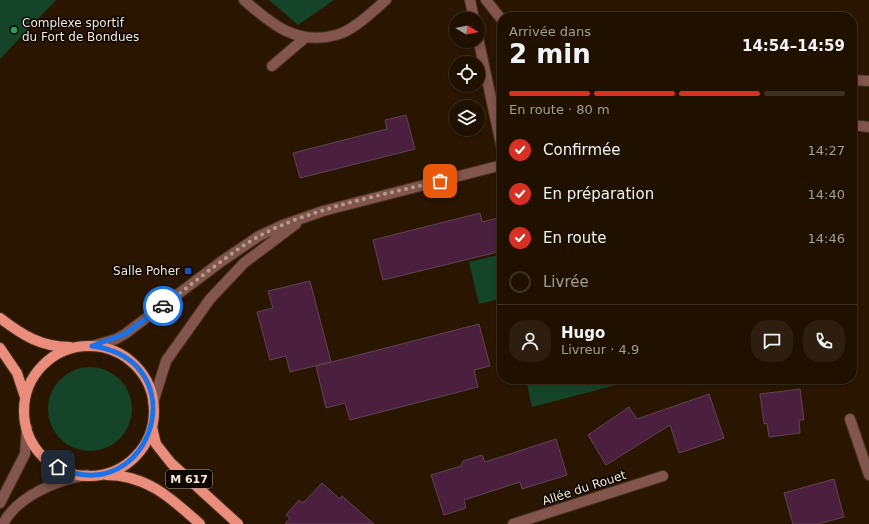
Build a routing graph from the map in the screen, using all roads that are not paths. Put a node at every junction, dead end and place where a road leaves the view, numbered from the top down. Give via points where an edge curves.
1 (244, 0) edge
2 (386, 0) edge
3 (470, 0) edge
4 (486, 0) edge
5 (473, 12) edge
6 (497, 14) edge
7 (306, 37) junction
8 (480, 48) edge
9 (272, 66) dead end
10 (857, 80) edge
11 (869, 81) edge
12 (497, 126) edge
13 (857, 126) edge
14 (869, 127) edge
15 (497, 166) edge
16 (307, 216) junction
17 (0, 318) edge
18 (87, 346) junction
19 (0, 348) edge
20 (26, 398) junction
21 (153, 403) junction
22 (850, 419) dead end
23 (152, 426) junction
24 (27, 428) junction
25 (869, 474) edge
26 (92, 475) junction
27 (663, 476) dead end
28 (0, 503) edge
29 (3, 524) edge
30 (200, 524) edge
31 (238, 524) edge
32 (513, 524) edge

1 - 7 street via 276,27
2 - 7 street via 349,29 337,35
3 - 5 street
4 - 6 street
7 - 9 street
8 - 12 street
10 - 11 street
13 - 14 street
15 - 16 street
16 - 18 street via 259,236 125,334 110,341
16 - 21 street via 244,263 219,288 170,355 160,377
17 - 18 main road via 21,334 48,346
18 - 20 main road via 62,352 45,363 33,379
18 - 21 main road via 112,350 133,363 148,383
19 - 20 main road via 18,373
20 - 24 main road
21 - 23 main road
22 - 25 street
23 - 26 main road via 144,444 132,459 116,469
23 - 31 main road, M 617 via 156,444 165,456
24 - 26 main road via 36,447 50,462 67,472
24 - 28 street via 25,454
26 - 29 street via 63,480 40,491 13,511
26 - 30 main road, M 617 via 134,478 152,485
27 - 32 street, Allée du Rouet

